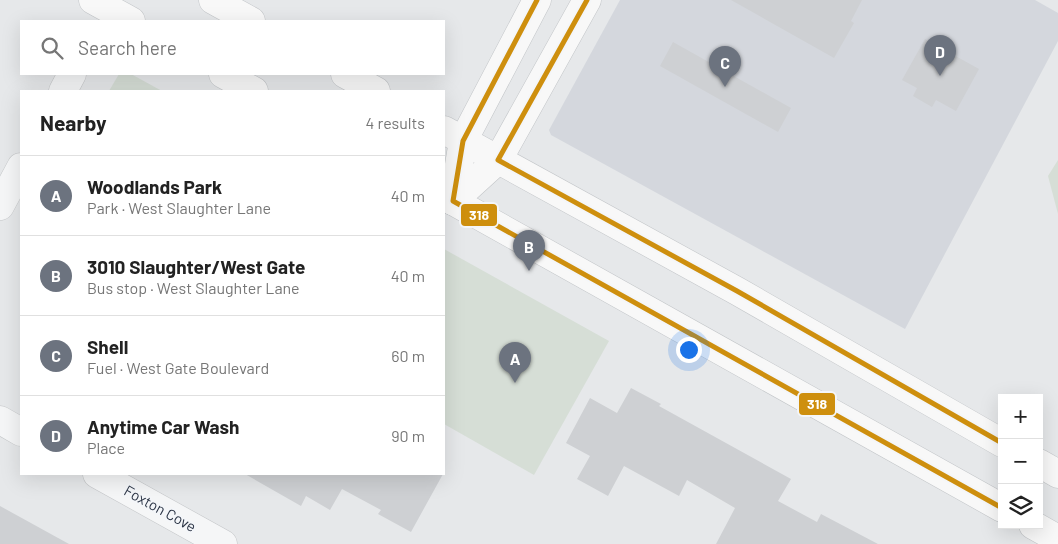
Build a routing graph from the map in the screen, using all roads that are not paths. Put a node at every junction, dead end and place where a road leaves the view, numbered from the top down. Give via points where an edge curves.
1 (213, 0) edge
2 (537, 0) edge
3 (588, 0) edge
4 (103, 7) edge
5 (129, 20) edge
6 (249, 20) edge
7 (71, 75) edge
8 (225, 75) edge
9 (346, 75) edge
10 (64, 90) edge
11 (252, 90) edge
12 (374, 90) edge
13 (453, 135) edge
14 (498, 160) junction
15 (20, 169) edge
16 (449, 198) edge
17 (0, 206) edge
18 (0, 420) edge
19 (20, 431) edge
20 (998, 440) edge
21 (1043, 466) edge
22 (1058, 474) edge
23 (99, 475) edge
24 (998, 506) edge
25 (1041, 529) edge
26 (1058, 539) edge
27 (223, 544) edge

1 - 6 main road
2 - 13 main road
3 - 14 main road
4 - 5 main road
7 - 10 street
8 - 11 main road
9 - 12 main road
13 - 14 main road
13 - 16 main road
14 - 16 main road
14 - 20 main road
15 - 17 street
16 - 24 main road
18 - 19 street
21 - 22 main road
23 - 27 street, Foxton Cove
25 - 26 main road

